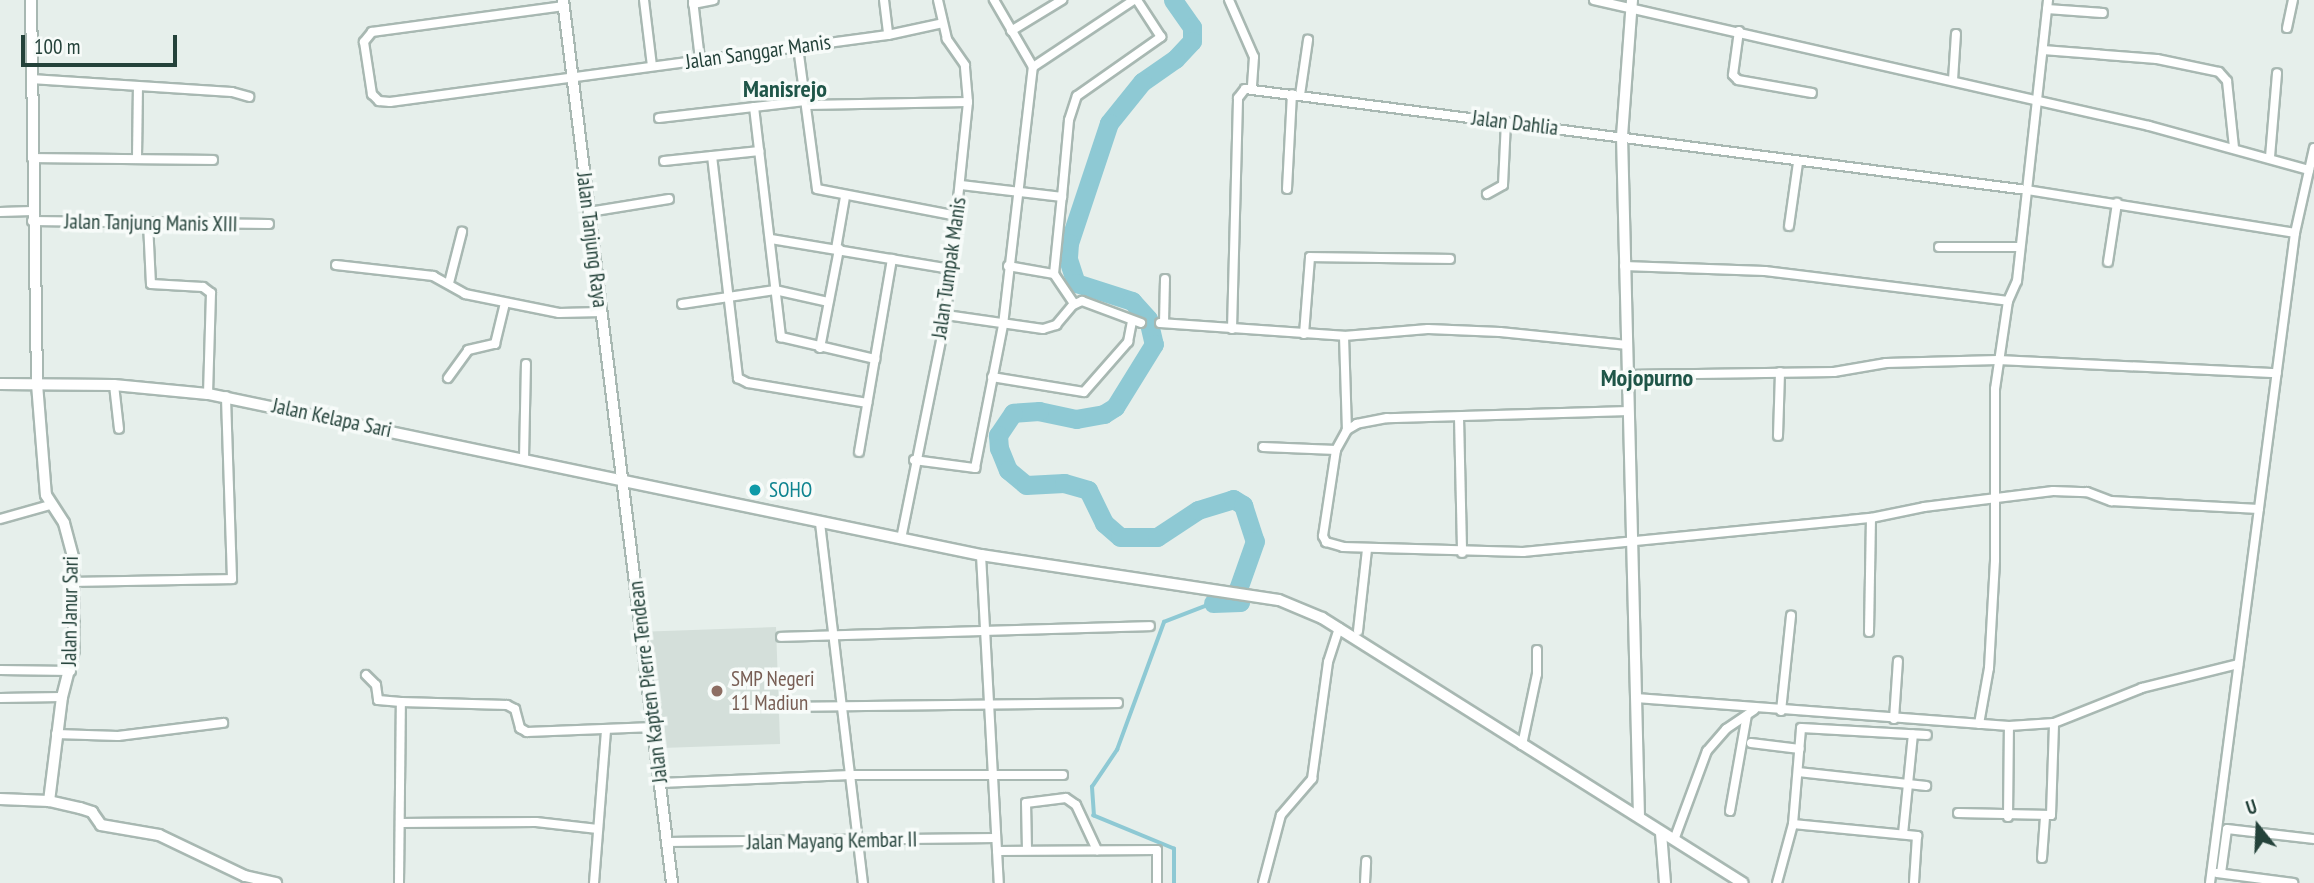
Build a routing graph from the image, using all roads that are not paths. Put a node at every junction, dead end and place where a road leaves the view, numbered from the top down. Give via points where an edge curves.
1 (31, 0) edge
2 (644, 0) edge
3 (715, 0) edge
4 (884, 0) edge
5 (938, 0) edge
6 (994, 0) edge
7 (1062, 0) edge
8 (1135, 0) edge
9 (1229, 0) edge
10 (1594, 0) edge
11 (2293, 0) edge
12 (693, 2) edge
13 (564, 3) edge
14 (1632, 4) edge
15 (2048, 4) edge
16 (2103, 13) dead end
17 (943, 23) junction
18 (2287, 28) dead end
19 (1011, 31) junction
20 (1739, 31) junction
21 (1956, 34) dead end
22 (888, 36) junction
23 (1308, 40) dead end
24 (798, 47) junction
25 (2043, 50) junction
26 (700, 60) junction
27 (652, 66) junction
28 (1033, 67) junction
29 (2277, 73) dead end
30 (573, 77) junction
31 (31, 79) junction
32 (1953, 80) junction
33 (138, 87) junction
34 (1252, 88) junction
35 (1812, 93) dead end
36 (1296, 94) junction
37 (249, 97) dead end
38 (2037, 100) junction
39 (968, 102) junction
40 (806, 103) junction
41 (754, 107) junction
42 (659, 118) dead end
43 (1506, 122) junction
44 (1622, 136) junction
45 (2234, 148) junction
46 (2314, 148) edge
47 (759, 151) junction
48 (712, 156) junction
49 (137, 157) junction
50 (2270, 157) junction
51 (32, 158) junction
52 (212, 160) dead end
53 (664, 161) dead end
54 (1798, 163) junction
55 (2309, 170) junction
56 (961, 185) junction
57 (1287, 189) dead end
58 (2027, 190) junction
59 (1487, 194) dead end
60 (1018, 195) junction
61 (1062, 195) junction
62 (845, 197) junction
63 (668, 199) dead end
64 (2117, 203) junction
65 (0, 212) edge
66 (589, 212) junction
67 (32, 216) junction
68 (957, 216) junction
69 (148, 223) junction
70 (269, 224) dead end
71 (1789, 226) dead end
72 (462, 232) dead end
73 (2295, 233) junction
74 (771, 239) junction
75 (1939, 247) dead end
76 (2020, 247) junction
77 (838, 249) junction
78 (892, 259) junction
79 (1450, 259) dead end
80 (2108, 262) dead end
81 (337, 265) dead end
82 (1008, 266) junction
83 (1625, 266) junction
84 (951, 269) junction
85 (1054, 274) junction
86 (1166, 279) dead end
87 (449, 283) junction
88 (775, 290) junction
89 (729, 297) junction
90 (2008, 301) junction
91 (828, 302) junction
92 (505, 303) junction
93 (682, 304) dead end
94 (1074, 304) junction
95 (601, 312) junction
96 (946, 315) junction
97 (1003, 325) junction
98 (1232, 329) junction
99 (1304, 334) junction
100 (1344, 336) junction
101 (1627, 345) junction
102 (820, 348) junction
103 (875, 359) junction
104 (1998, 360) junction
105 (526, 364) dead end
106 (1780, 372) junction
107 (2277, 373) junction
108 (1627, 375) junction
109 (992, 377) junction
110 (448, 378) dead end
111 (0, 383) edge
112 (37, 384) junction
113 (114, 386) junction
114 (208, 394) junction
115 (226, 396) junction
116 (867, 403) junction
117 (1629, 411) junction
118 (1459, 417) junction
119 (120, 429) dead end
120 (1347, 430) junction
121 (1778, 436) dead end
122 (1263, 447) dead end
123 (1336, 450) junction
124 (859, 452) dead end
125 (524, 458) junction
126 (914, 460) junction
127 (624, 481) junction
128 (1994, 498) junction
129 (50, 505) junction
130 (2259, 509) junction
131 (1871, 518) junction
132 (0, 519) edge
133 (820, 523) junction
134 (901, 539) junction
135 (1633, 541) junction
136 (1367, 548) junction
137 (1462, 553) junction
138 (981, 555) junction
139 (74, 582) junction
140 (1791, 616) dead end
141 (1150, 626) dead end
142 (1339, 628) junction
143 (985, 631) junction
144 (1358, 631) dead end
145 (1869, 632) dead end
146 (834, 634) junction
147 (780, 637) dead end
148 (1537, 650) dead end
149 (1898, 661) dead end
150 (2238, 664) junction
151 (0, 670) edge
152 (71, 671) junction
153 (366, 675) dead end
154 (62, 697) junction
155 (0, 698) edge
156 (1636, 698) junction
157 (401, 702) junction
158 (1118, 703) dead end
159 (990, 704) junction
160 (785, 707) dead end
161 (842, 707) junction
162 (1782, 711) junction
163 (1751, 712) junction
164 (1894, 719) junction
165 (223, 723) dead end
166 (2054, 723) junction
167 (1979, 724) junction
168 (2009, 726) junction
169 (653, 727) junction
170 (606, 730) junction
171 (56, 734) junction
172 (1913, 734) junction
173 (1927, 735) dead end
174 (1751, 743) dead end
175 (1522, 745) junction
176 (1800, 749) junction
177 (1798, 772) junction
178 (851, 775) junction
179 (1063, 775) dead end
180 (995, 776) junction
181 (660, 783) junction
182 (1910, 785) junction
183 (1926, 786) dead end
184 (0, 799) edge
185 (49, 801) junction
186 (1730, 811) dead end
187 (1958, 813) dead end
188 (1639, 817) junction
189 (2008, 817) junction
190 (2045, 817) junction
191 (400, 823) junction
192 (1793, 824) junction
193 (598, 829) junction
194 (1661, 832) junction
195 (1903, 834) junction
196 (996, 838) junction
197 (2314, 839) edge
198 (1674, 840) junction
199 (667, 842) junction
200 (859, 842) junction
201 (1027, 850) junction
202 (1097, 850) junction
203 (997, 851) junction
204 (2042, 858) dead end
205 (1366, 861) dead end
206 (2211, 872) junction
207 (2221, 873) junction
208 (276, 883) edge
209 (399, 883) edge
210 (594, 883) edge
211 (672, 883) edge
212 (863, 883) edge
213 (999, 883) edge
214 (1157, 883) edge
215 (1263, 883) edge
216 (1365, 883) edge
217 (1665, 883) edge
218 (1741, 883) edge
219 (1777, 883) edge
220 (1913, 883) edge
221 (2210, 883) edge
222 (2293, 883) edge

1 - 31 main road
2 - 27 street
3 - 12 street
4 - 22 street
5 - 17 street, Jalan Tumpak Manis
6 - 19 street
7 - 19 street
8 - 28 street
8 - 61 street via 1161,37 1079,91 1069,120
9 - 34 street via 1254,57
10 - 14 street
11 - 18 street
12 - 26 street
13 - 30 main road, Jalan Tanjung Raya
13 - 30 street, Jalan Sanggar Manis via 368,34 364,46 372,94 379,101
14 - 20 street
14 - 44 street
15 - 16 street
15 - 25 street
17 - 22 street, Jalan Sanggar Manis
17 - 39 street, Jalan Tumpak Manis via 947,39 965,65
19 - 28 street
20 - 32 street
20 - 35 street via 1733,75 1738,80
21 - 32 street
22 - 24 street, Jalan Sanggar Manis
23 - 36 street
24 - 26 street, Jalan Sanggar Manis
24 - 40 street
25 - 38 street
25 - 45 street via 2157,59 2220,72 2227,81
26 - 27 street, Jalan Sanggar Manis
27 - 30 street, Jalan Sanggar Manis
28 - 60 street
29 - 50 street
30 - 66 main road, Jalan Tanjung Raya
31 - 33 street
31 - 51 main road
32 - 38 street
33 - 37 street
33 - 49 street
34 - 36 street, Jalan Dahlia
34 - 98 street via 1238,98
36 - 43 street, Jalan Dahlia
36 - 57 street
38 - 45 street
38 - 58 street
39 - 40 street
39 - 56 street, Jalan Tumpak Manis
40 - 41 street
40 - 62 street via 816,186
41 - 42 street
41 - 47 street
43 - 44 street, Jalan Dahlia
43 - 59 street via 1503,185
44 - 54 street, Jalan Dahlia
44 - 83 street
45 - 50 street
46 - 55 street
47 - 48 street
47 - 74 street
48 - 53 street
48 - 89 street
49 - 51 street
49 - 52 street
50 - 55 street
51 - 67 main road
54 - 58 street, Jalan Dahlia
54 - 71 street
55 - 73 street
56 - 60 street
56 - 68 street, Jalan Tumpak Manis
58 - 64 street, Jalan Dahlia
58 - 76 street
60 - 61 street
60 - 82 street
61 - 85 street
62 - 68 street
62 - 77 street
63 - 66 street
64 - 73 street, Jalan Dahlia
64 - 80 street
65 - 67 street, Jalan Tanjung Manis XIII
66 - 95 main road, Jalan Tanjung Raya
67 - 69 street, Jalan Tanjung Manis XIII
67 - 112 main road
68 - 84 street, Jalan Tumpak Manis
69 - 70 street, Jalan Tanjung Manis XIII
69 - 114 street via 151,284 203,287 211,293
72 - 87 street
73 - 107 street
74 - 77 street
74 - 88 street
75 - 76 street
76 - 90 street via 2016,289
77 - 78 street
77 - 91 street
78 - 84 street
78 - 103 street
79 - 99 street via 1310,257
81 - 87 street via 433,276
82 - 85 street
82 - 97 street
83 - 90 street via 1765,271
83 - 101 street
84 - 96 street, Jalan Tumpak Manis
85 - 94 street
86 - 98 street via 1162,323
87 - 92 street via 465,294
88 - 89 street
88 - 91 street
88 - 102 street via 781,337
89 - 93 street
89 - 116 street via 738,378
90 - 104 street
91 - 102 street
92 - 95 street via 559,313
92 - 110 street via 495,344 468,350
94 - 97 street via 1049,329
94 - 109 street via 1095,305 1137,322 1128,342 1084,392
95 - 127 main road, Jalan Tanjung Raya
96 - 97 street
96 - 126 street, Jalan Tumpak Manis
97 - 109 street
98 - 99 street
99 - 100 street
100 - 101 street via 1428,329
100 - 120 street
101 - 108 street
102 - 103 street
103 - 116 street
104 - 106 street
104 - 107 street
104 - 128 street
105 - 125 street
106 - 108 street
106 - 121 street
107 - 130 street
108 - 117 street
109 - 126 street via 974,469
111 - 112 street, Jalan Kelapa Sari
112 - 113 street, Jalan Kelapa Sari
112 - 129 street, Jalan Janur Sari
113 - 114 street, Jalan Kelapa Sari
113 - 119 street
114 - 115 street, Jalan Kelapa Sari
115 - 125 street, Jalan Kelapa Sari
115 - 139 street via 232,579
116 - 124 street
117 - 118 street
117 - 135 street
118 - 120 street via 1387,418
118 - 137 street
120 - 123 street
122 - 123 street
123 - 136 street via 1323,536 1332,545
125 - 127 street, Jalan Kelapa Sari
126 - 134 street, Jalan Tumpak Manis
127 - 133 main road
127 - 169 main road, Jalan Kapten Pierre Tendean
128 - 130 street via 2075,490 2111,501
128 - 131 street
128 - 167 street via 1989,668
129 - 132 street
129 - 139 street, Jalan Janur Sari via 70,539
130 - 150 street
131 - 135 street
131 - 145 street
133 - 134 main road
133 - 146 street
134 - 138 main road
135 - 137 street
135 - 156 street
136 - 137 street
136 - 144 street
138 - 142 main road via 1260,595 1296,606
138 - 143 street
139 - 152 street, Jalan Janur Sari
140 - 162 street
141 - 143 street
142 - 175 main road
142 - 215 street via 1328,662 1312,779 1281,815
143 - 146 street
143 - 159 street
146 - 147 street
146 - 161 street
148 - 175 street
149 - 164 street
150 - 166 street via 2142,688
150 - 206 street
151 - 152 street
152 - 154 street, Jalan Janur Sari
153 - 157 street via 376,685 378,700
154 - 155 street
154 - 171 street, Jalan Janur Sari
156 - 163 street
156 - 188 street
157 - 170 street via 507,705 515,709 520,728 527,732
157 - 191 street
158 - 159 street
159 - 161 street
159 - 180 street
160 - 161 street
161 - 178 street
162 - 163 street
162 - 164 street
163 - 186 street
163 - 198 street via 1726,729 1707,751
164 - 167 street
165 - 171 street via 130,735
166 - 168 street
166 - 190 street via 2054,808
167 - 168 street
168 - 189 street
169 - 170 street
169 - 181 main road, Jalan Kapten Pierre Tendean
170 - 193 street
171 - 185 street, Jalan Janur Sari
172 - 173 street
172 - 176 street via 1801,728
172 - 182 street
174 - 176 street
175 - 188 main road
176 - 177 street
177 - 182 street
177 - 192 street
178 - 180 street
178 - 181 street
178 - 200 street
179 - 180 street
180 - 196 street
181 - 199 main road, Jalan Kapten Pierre Tendean
182 - 183 street
182 - 195 street
184 - 185 street
185 - 208 street via 92,812 101,825 159,835 244,876
187 - 189 street
188 - 194 main road
189 - 190 street
190 - 204 street
191 - 193 street via 536,822
191 - 209 street
192 - 195 street
192 - 219 street
193 - 210 street
194 - 198 main road
194 - 217 street
195 - 220 street via 1917,836
196 - 200 street, Jalan Mayang Kembar II
196 - 203 street
197 - 207 street via 2227,829
198 - 218 main road
199 - 200 street, Jalan Mayang Kembar II
199 - 211 main road, Jalan Kapten Pierre Tendean
200 - 212 street
201 - 202 street
201 - 202 street via 1026,803 1066,798 1076,805
201 - 203 street
202 - 214 street via 1157,850
203 - 213 street
205 - 216 street
206 - 207 street
206 - 221 street
207 - 222 street

